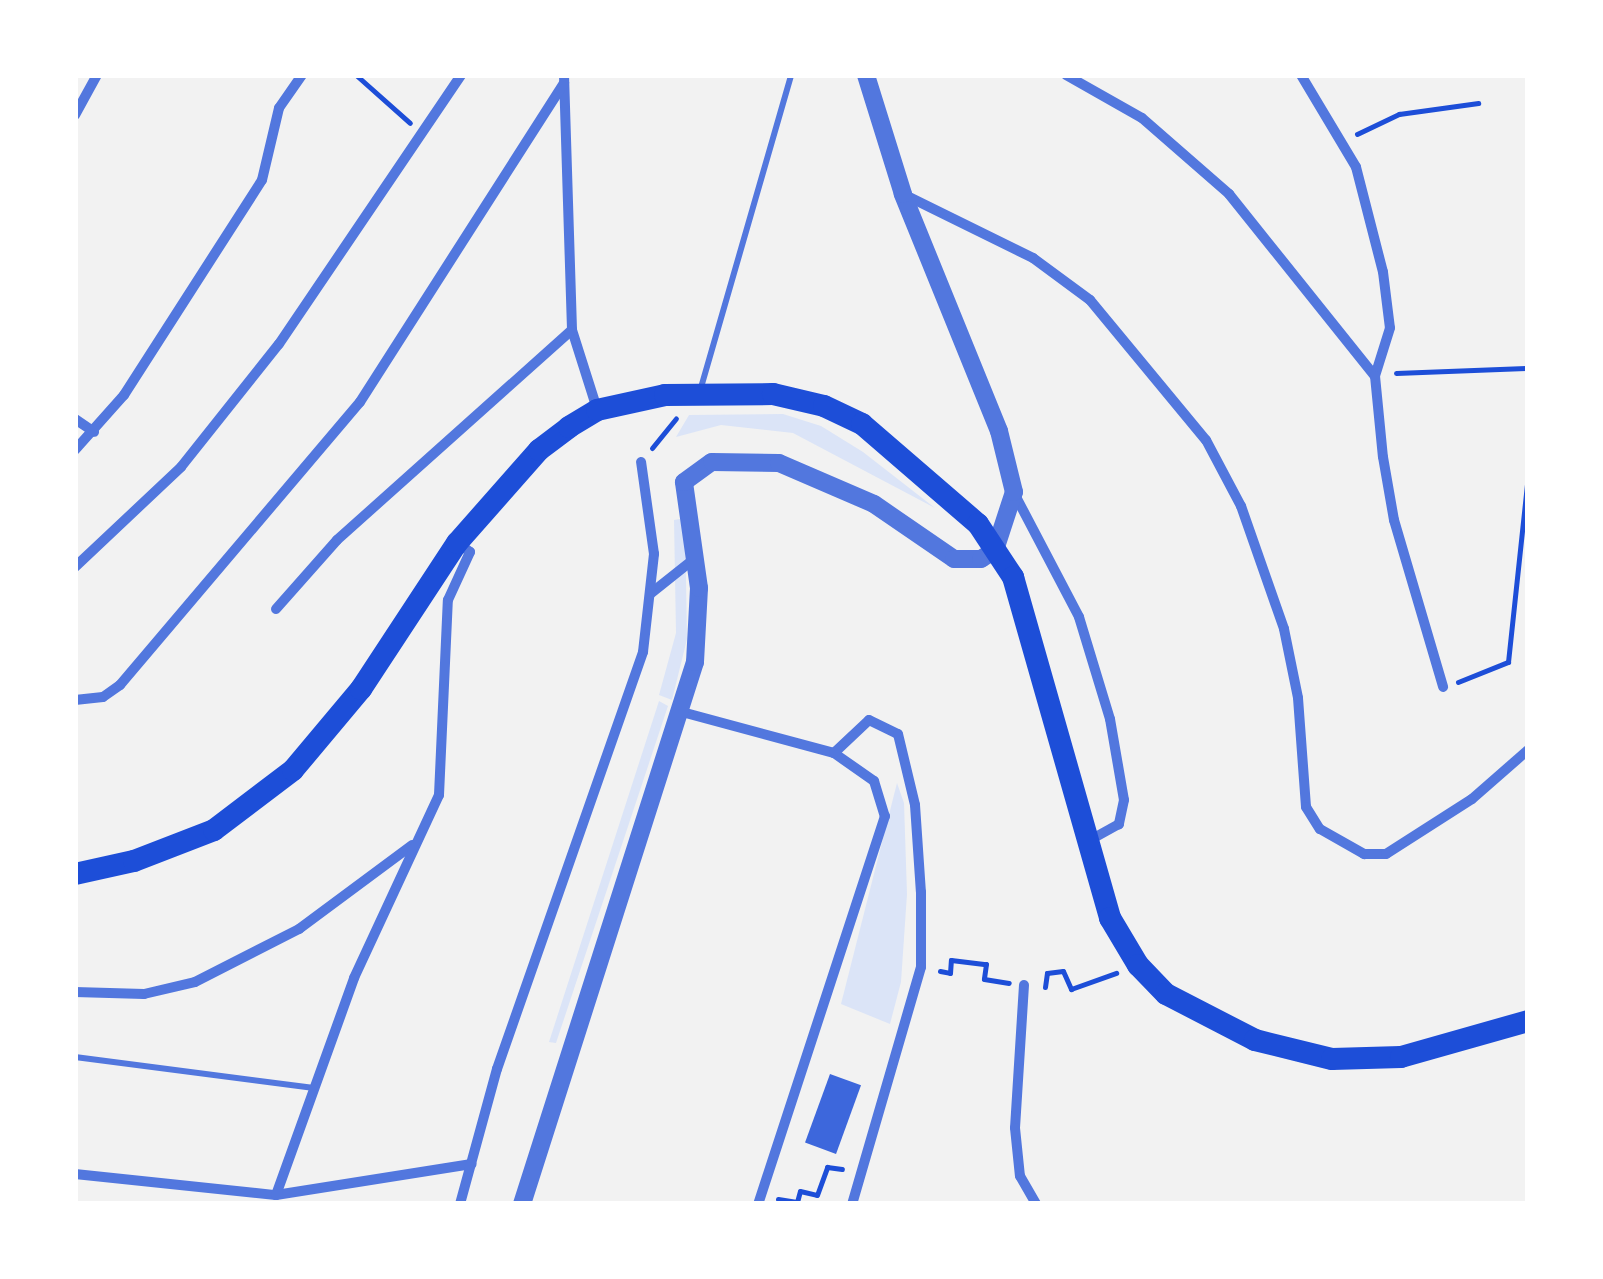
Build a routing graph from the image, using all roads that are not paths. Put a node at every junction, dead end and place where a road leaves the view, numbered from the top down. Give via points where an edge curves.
1 (97, 75) edge
2 (302, 75) edge
3 (461, 75) edge
4 (791, 75) edge
5 (866, 75) edge
6 (1066, 75) edge
7 (1301, 75) edge
8 (564, 79) edge
9 (75, 115) edge
10 (903, 194) junction
11 (572, 330) junction
12 (1374, 376) junction
13 (699, 392) junction
14 (597, 410) junction
15 (75, 419) edge
16 (94, 432) junction
17 (75, 450) edge
18 (641, 462) road end
19 (1014, 492) junction
20 (457, 543) junction
21 (995, 550) junction
22 (694, 559) junction
23 (75, 567) edge
24 (650, 594) junction
25 (276, 609) dead end
26 (1443, 687) road end
27 (75, 700) edge
28 (682, 712) junction
29 (1528, 750) edge
30 (834, 753) junction
31 (416, 841) junction
32 (1084, 841) junction
33 (75, 874) edge
34 (1024, 985) road end
35 (75, 992) edge
36 (1528, 1021) edge
37 (75, 1058) edge
38 (314, 1088) junction
39 (472, 1164) junction
40 (75, 1174) edge
41 (276, 1195) junction
42 (759, 1200) edge
43 (460, 1204) edge
44 (522, 1204) edge
45 (852, 1204) edge
46 (1036, 1204) edge

1 - 9 street
2 - 16 street via 279,108 262,180
3 - 23 street via 242,390 181,467
4 - 13 lane
5 - 10 street
6 - 12 street via 1142,118 1229,194
7 - 12 street via 1308,96 1344,142 1392,307
8 - 11 street
8 - 27 street via 360,402 120,686 103,697
10 - 19 street via 1000,431
10 - 29 street via 1033,258 1090,300 1206,440 1241,506 1284,629 1298,698 1306,807 1320,828 1364,854 1386,854 1472,800
11 - 14 street
11 - 25 street via 337,540
12 - 26 street via 1394,520
13 - 14 highway
13 - 21 highway via 773,394 862,424 978,524
14 - 20 highway via 539,450
15 - 16 street
16 - 17 street
18 - 24 street via 654,554
19 - 21 street
19 - 32 street via 1079,617 1110,719 1124,800 1119,824 1104,837
20 - 31 street via 470,552 448,600 444,771
20 - 33 highway via 361,689 293,770 214,830 134,861
21 - 22 street via 981,559 954,559 874,504 820,478 779,463 736,459 712,462 684,482
21 - 32 highway via 1013,576
22 - 24 street
22 - 28 street via 695,662
24 - 39 street via 644,652 525,986
28 - 30 street
28 - 44 street
30 - 42 street via 874,781 885,816
30 - 45 street via 869,720 890,726 903,746 916,805 921,968
31 - 35 street via 300,928 212,974 144,994
31 - 38 street via 354,978
32 - 36 highway via 1110,918 1138,965 1166,994 1254,1040 1332,1059 1400,1057
34 - 46 street via 1015,1128 1020,1176
37 - 38 lane
38 - 41 street
39 - 41 street
39 - 43 street
40 - 41 street

